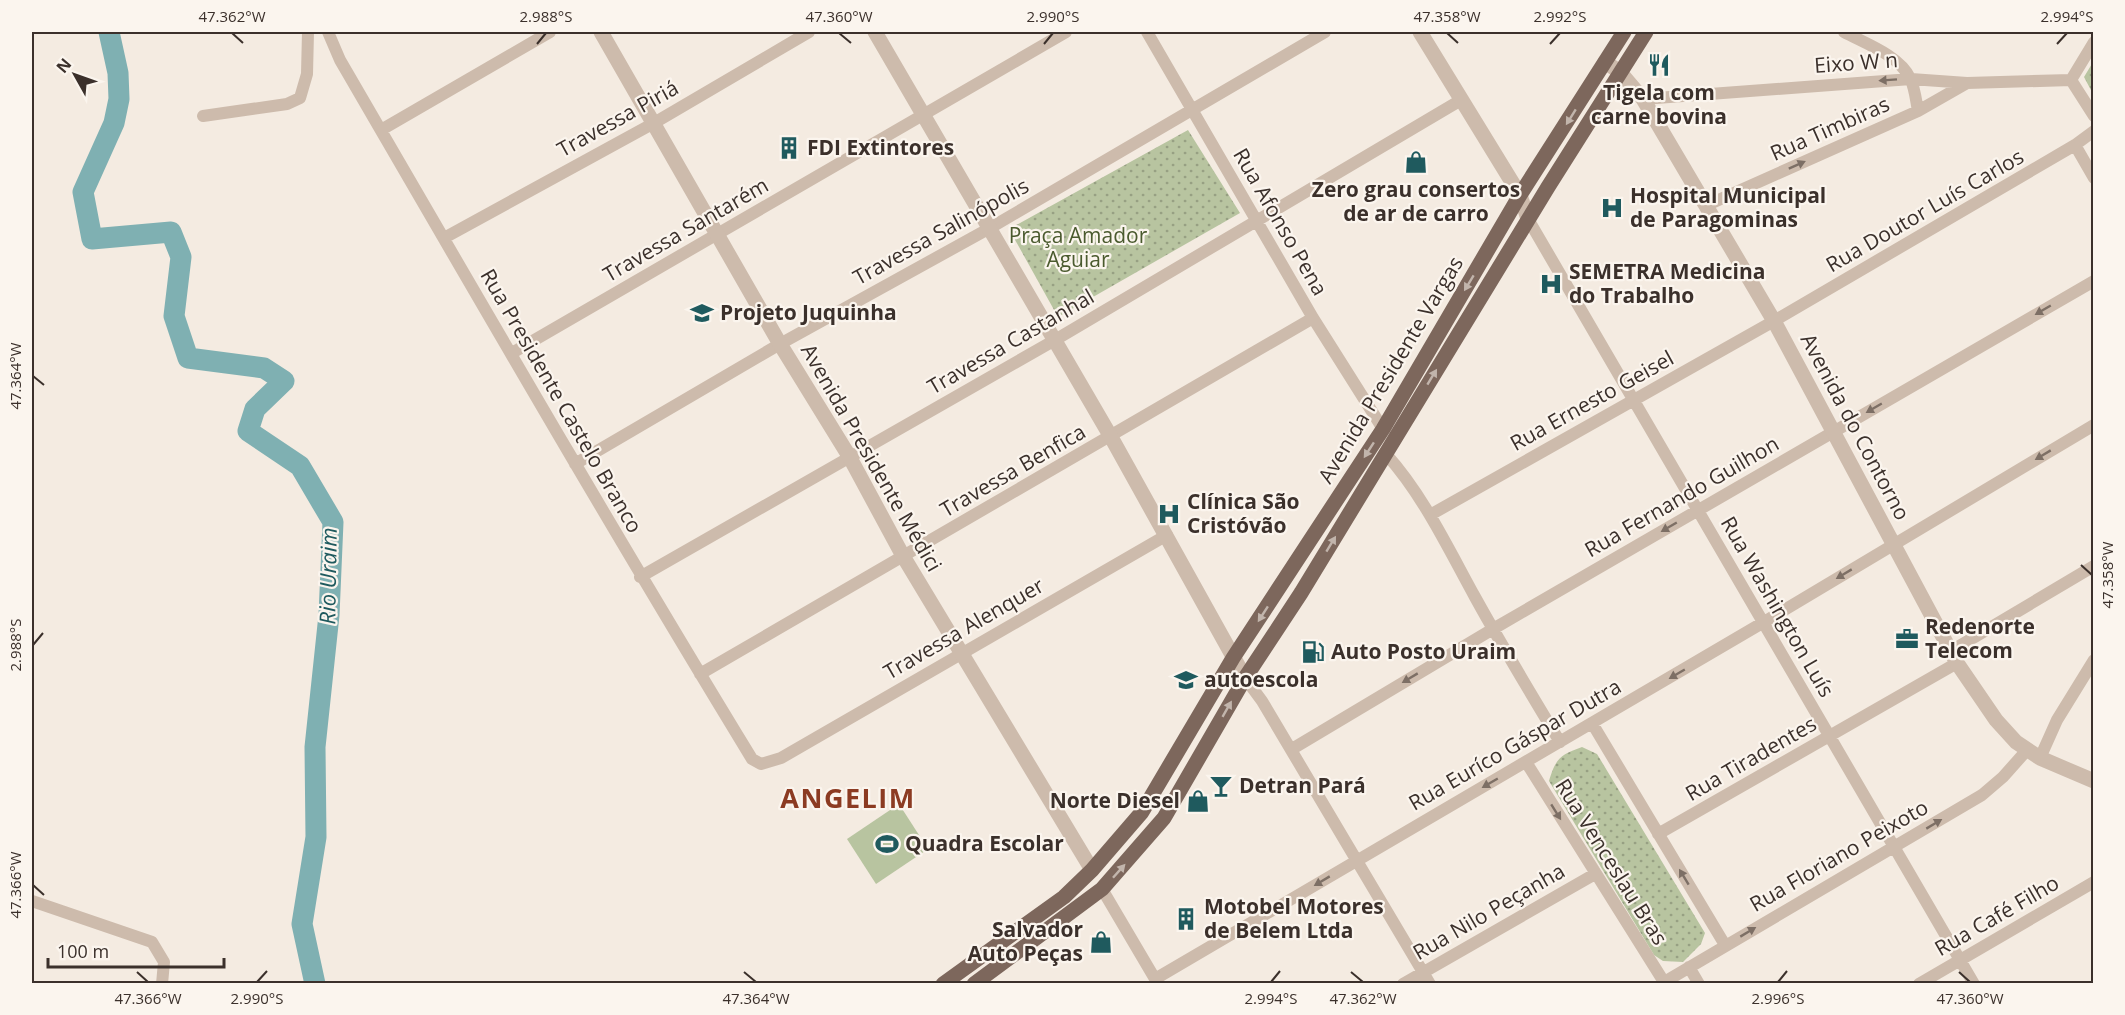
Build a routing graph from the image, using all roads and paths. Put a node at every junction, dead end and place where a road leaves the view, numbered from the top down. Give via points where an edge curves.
1 (308, 32) edge
2 (328, 32) edge
3 (550, 32) edge
4 (601, 32) edge
5 (809, 32) edge
6 (875, 32) edge
7 (1066, 32) edge
8 (1147, 32) edge
9 (1325, 32) edge
10 (1420, 32) edge
11 (1624, 32) edge
12 (1646, 32) edge
13 (1844, 32) edge
14 (2094, 42) edge
15 (1605, 62) junction
16 (1620, 72) junction
17 (1911, 79) junction
18 (2071, 80) junction
19 (1967, 83) junction
20 (1643, 99) junction
21 (1461, 100) junction
22 (1192, 109) junction
23 (1918, 111) junction
24 (924, 114) junction
25 (203, 116) dead end
26 (2094, 116) edge
27 (654, 123) junction
28 (381, 130) junction
29 (2094, 131) edge
30 (2075, 145) junction
31 (2094, 178) edge
32 (1520, 195) junction
33 (1705, 206) junction
34 (1528, 219) junction
35 (1257, 221) junction
36 (990, 228) junction
37 (717, 234) junction
38 (444, 238) junction
39 (2094, 281) edge
40 (1313, 318) junction
41 (1774, 321) junction
42 (1055, 340) junction
43 (780, 344) junction
44 (512, 353) junction
45 (1633, 399) junction
46 (2094, 425) edge
47 (1383, 429) junction
48 (1834, 431) junction
49 (1111, 437) junction
50 (1386, 454) junction
51 (849, 456) junction
52 (575, 464) junction
53 (1699, 510) junction
54 (1430, 515) junction
55 (1167, 535) junction
56 (1895, 544) junction
57 (903, 556) junction
58 (2094, 566) edge
59 (639, 577) junction
60 (1764, 622) junction
61 (1493, 629) junction
62 (962, 651) junction
63 (1954, 657) junction
64 (1233, 658) junction
65 (2094, 660) edge
66 (700, 674) junction
67 (1245, 678) junction
68 (1592, 723) junction
69 (1829, 737) junction
70 (1560, 742) junction
71 (1292, 749) junction
72 (2033, 754) junction
73 (781, 758) joint
74 (1526, 762) junction
75 (2094, 781) edge
76 (1658, 834) junction
77 (1893, 845) junction
78 (1358, 859) junction
79 (1092, 870) junction
80 (1595, 874) junction
81 (2094, 882) edge
82 (1102, 889) junction
83 (32, 901) edge
84 (1725, 945) junction
85 (1960, 960) junction
86 (1689, 967) junction
87 (1423, 972) junction
88 (1157, 981) edge
89 (1662, 983) edge
90 (162, 984) edge
91 (943, 984) edge
92 (974, 984) edge
93 (1403, 984) edge
94 (1430, 984) edge
95 (1699, 984) edge
96 (1919, 984) edge
97 (1974, 984) edge

1 - 25 street via 307,74 300,98 288,104
2 - 28 street, Rua Presidente Castelo Branco via 339,60
3 - 28 street
4 - 27 street, Avenida Presidente Médici
5 - 27 street, Travessa Piriá
6 - 24 street
7 - 24 street, Travessa Santarém
8 - 22 street, Rua Afonso Pena
9 - 22 street, Travessa Salinópolis
10 - 21 street
11 - 15 main road, Avenida Presidente Vargas
12 - 16 main road, Avenida Presidente Vargas
13 - 17 street via 1894,60
14 - 18 street
15 - 16 street, Avenida do Contorno
15 -> 32 main road, Avenida Presidente Vargas
16 - 20 street, Avenida do Contorno
16 - 34 main road, Avenida Presidente Vargas
17 - 19 street, Eixo W n
17 -> 20 street, Eixo W n
17 - 23 street
18 - 19 street, Eixo W n
18 - 26 street
19 - 23 street, Rua Timbiras
20 - 33 street, Avenida do Contorno
21 - 32 street
21 - 35 street, Travessa Castanhal
22 - 35 street, Rua Afonso Pena
22 - 36 street, Travessa Salinópolis
33 -> 23 street, Rua Timbiras
24 - 36 street
24 - 37 street, Travessa Santarém
27 - 37 street, Avenida Presidente Médici
27 - 38 street, Travessa Piriá
28 - 38 street, Rua Presidente Castelo Branco
29 - 30 street, Rua Doutor Luís Carlos
30 - 31 street
30 - 41 street, Rua Doutor Luís Carlos
32 - 34 street
32 -> 47 main road, Avenida Presidente Vargas
33 - 41 street, Avenida do Contorno
34 - 45 street, Rua Washington Luís
50 -> 34 main road, Avenida Presidente Vargas
35 - 40 street, Rua Afonso Pena
35 - 42 street, Travessa Castanhal
36 - 42 street
36 - 43 street, Travessa Salinópolis
37 - 43 street, Avenida Presidente Médici
37 - 44 street, Travessa Santarém
38 - 44 street, Rua Presidente Castelo Branco
39 -> 48 street, Rua Fernando Guilhon
40 - 47 street, Rua Afonso Pena
40 - 49 street, Travessa Benfica
41 - 45 street, Rua Ernesto Geisel
41 - 48 street, Avenida do Contorno
42 - 49 street
42 - 51 street, Travessa Castanhal
43 - 51 street, Avenida Presidente Médici
43 - 52 street, Travessa Salinópolis
44 - 52 street, Rua Presidente Castelo Branco
45 - 53 street, Rua Washington Luís
45 - 54 street, Rua Ernesto Geisel
46 -> 56 street, Rua Euríco Gáspar Dutra
47 -> 64 main road, Avenida Presidente Vargas
48 - 53 street, Rua Fernando Guilhon
48 - 56 street, Avenida do Contorno
49 - 55 street
49 - 57 street, Travessa Benfica
50 - 54 street
67 -> 50 main road, Avenida Presidente Vargas
51 - 57 street, Avenida Presidente Médici
51 - 59 street, Travessa Castanhal
52 - 59 street, Rua Presidente Castelo Branco
53 - 60 street, Rua Washington Luís
53 -> 61 street, Rua Fernando Guilhon
54 - 61 street
55 - 62 street, Travessa Alenquer
55 - 64 street
56 -> 60 street, Rua Euríco Gáspar Dutra
56 - 63 street, Avenida do Contorno
57 - 62 street, Avenida Presidente Médici
57 - 66 street, Travessa Benfica
58 - 63 street, Rua Tiradentes
59 - 66 street, Rua Presidente Castelo Branco
60 -> 68 street, Rua Euríco Gáspar Dutra
60 - 69 street, Rua Washington Luís
61 - 70 street
61 -> 71 street, Rua Fernando Guilhon
62 - 73 street, Travessa Alenquer
62 - 79 street, Avenida Presidente Médici
63 - 69 street, Rua Tiradentes
63 - 72 street, Avenida do Contorno via 1996,720
64 - 67 street
64 - 79 main road, Avenida Presidente Vargas via 1142,812
65 - 72 street, Rua Floriano Peixoto
66 - 73 street, Rua Presidente Castelo Branco via 752,759 761,764
67 - 71 street
82 -> 67 main road, Avenida Presidente Vargas via 1164,818
68 - 70 street, Rua Euríco Gáspar Dutra
68 - 76 street
69 - 76 street, Rua Tiradentes
69 - 77 street, Rua Washington Luís
70 - 74 street, Rua Euríco Gáspar Dutra
71 - 78 street
72 - 75 street, Avenida do Contorno
77 -> 72 street, Rua Floriano Peixoto via 1982,795
74 -> 78 street, Rua Euríco Gáspar Dutra
74 -> 80 street, Rua Venceslau Bras
84 -> 76 street
84 -> 77 street, Rua Floriano Peixoto
77 - 85 street, Rua Washington Luís
78 - 87 street
78 -> 88 street, Rua Euríco Gáspar Dutra
79 - 91 main road, Avenida Presidente Vargas via 1049,909
80 - 87 street, Rua Nilo Peçanha
80 - 89 street, Rua Venceslau Bras
81 - 85 street, Rua Café Filho
82 - 88 street
82 - 92 main road, Avenida Presidente Vargas
83 - 90 street via 152,942 164,962
84 - 86 street, Rua Floriano Peixoto
85 - 96 street, Rua Café Filho
85 - 97 street, Rua Washington Luís
86 - 89 street, Rua Floriano Peixoto
86 - 95 street
87 - 93 street, Rua Nilo Peçanha
87 - 94 street

